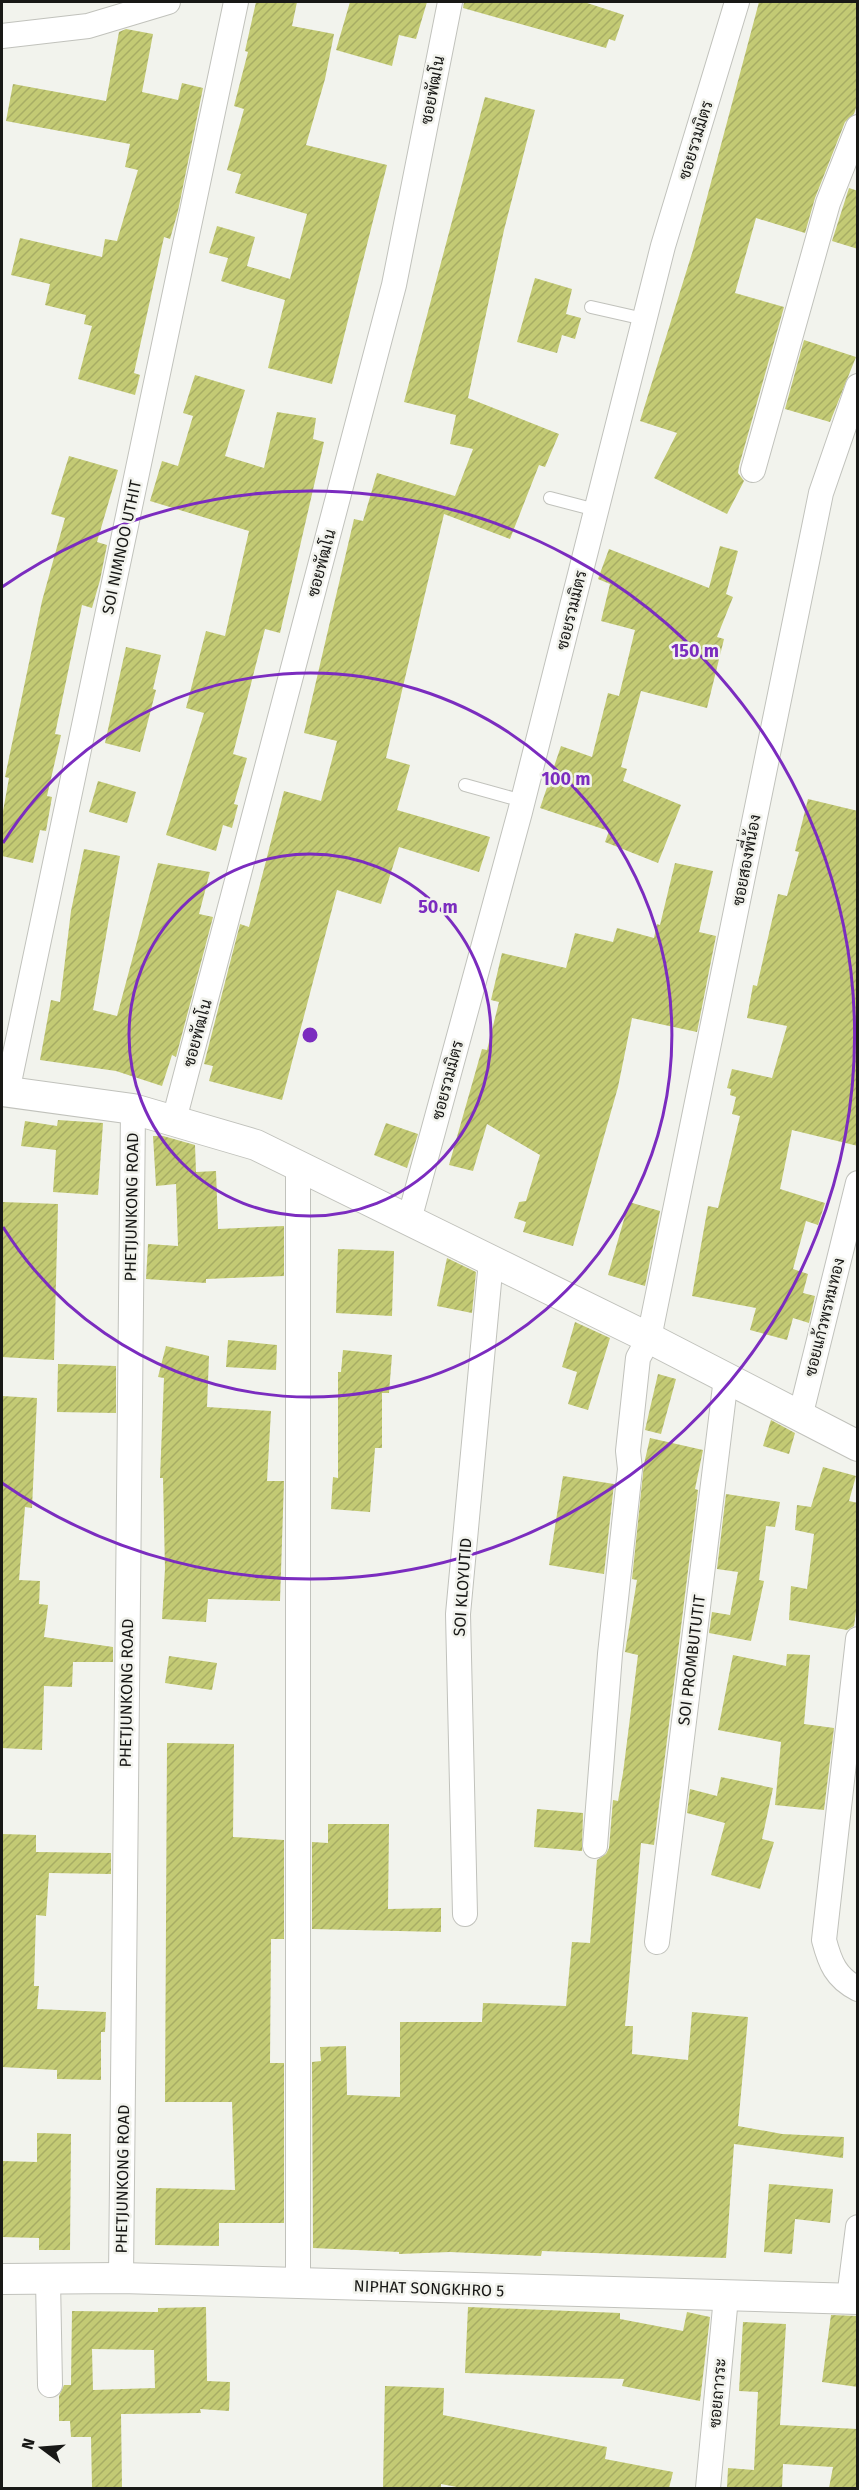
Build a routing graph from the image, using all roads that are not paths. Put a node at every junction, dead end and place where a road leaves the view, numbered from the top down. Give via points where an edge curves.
1 (168, 2) edge
2 (236, 2) edge
3 (450, 2) edge
4 (737, 2) edge
5 (2, 36) edge
6 (858, 127) edge
7 (591, 307) dead end
8 (644, 319) junction
9 (858, 386) edge
10 (753, 470) dead end
11 (550, 498) dead end
12 (596, 510) junction
13 (465, 785) dead end
14 (523, 801) junction
15 (4, 1091) edge
16 (133, 1109) junction
17 (174, 1120) junction
18 (298, 1166) junction
19 (858, 1183) edge
20 (409, 1220) junction
21 (491, 1261) junction
22 (649, 1338) junction
23 (726, 1378) junction
24 (800, 1417) junction
25 (858, 1446) edge
26 (858, 1639) edge
27 (595, 1846) dead end
28 (465, 1914) dead end
29 (657, 1942) dead end
30 (858, 1989) edge
31 (858, 2227) edge
32 (121, 2278) junction
33 (2, 2279) edge
34 (48, 2280) junction
35 (298, 2284) junction
36 (726, 2297) junction
37 (853, 2298) edge
38 (50, 2385) dead end
39 (708, 2488) edge

1 - 5 street via 88,26
2 - 15 street, SOI NIMNOO UTHIT
3 - 17 street, ซอยพัฒโน via 394,285
4 - 8 street, ซอยรวมมิตร
6 - 10 street via 828,203
7 - 8 lane
8 - 12 street, ซอยรวมมิตร
9 - 22 street, ซอยสองพี่น้อง via 821,493
11 - 12 lane
12 - 14 street, ซอยรวมมิตร
13 - 14 lane
14 - 20 street, ซอยรวมมิตร
15 - 16 street
16 - 17 street
16 - 32 street, PHETJUNKONG ROAD
17 - 18 street via 256,1145
18 - 20 street
18 - 35 street
19 - 24 street, ซอยแก้วพรหมทอง
20 - 21 street
21 - 22 street
21 - 28 street, SOI KLOYUTID via 458,1614
22 - 23 street
22 - 27 street, ซอยสองพี่น้อง via 638,1358 631,1418 630,1469
23 - 24 street
23 - 29 street, SOI PROMBUTUTIT
24 - 25 street
26 - 30 street via 824,1940 840,1979
31 - 37 street
32 - 34 street, NIPHAT SONGKHRO 5
32 - 35 street, NIPHAT SONGKHRO 5
33 - 34 street, NIPHAT SONGKHRO 5
34 - 38 street
35 - 36 street, NIPHAT SONGKHRO 5
36 - 37 street, NIPHAT SONGKHRO 5
36 - 39 street, ซอยถาวระ

